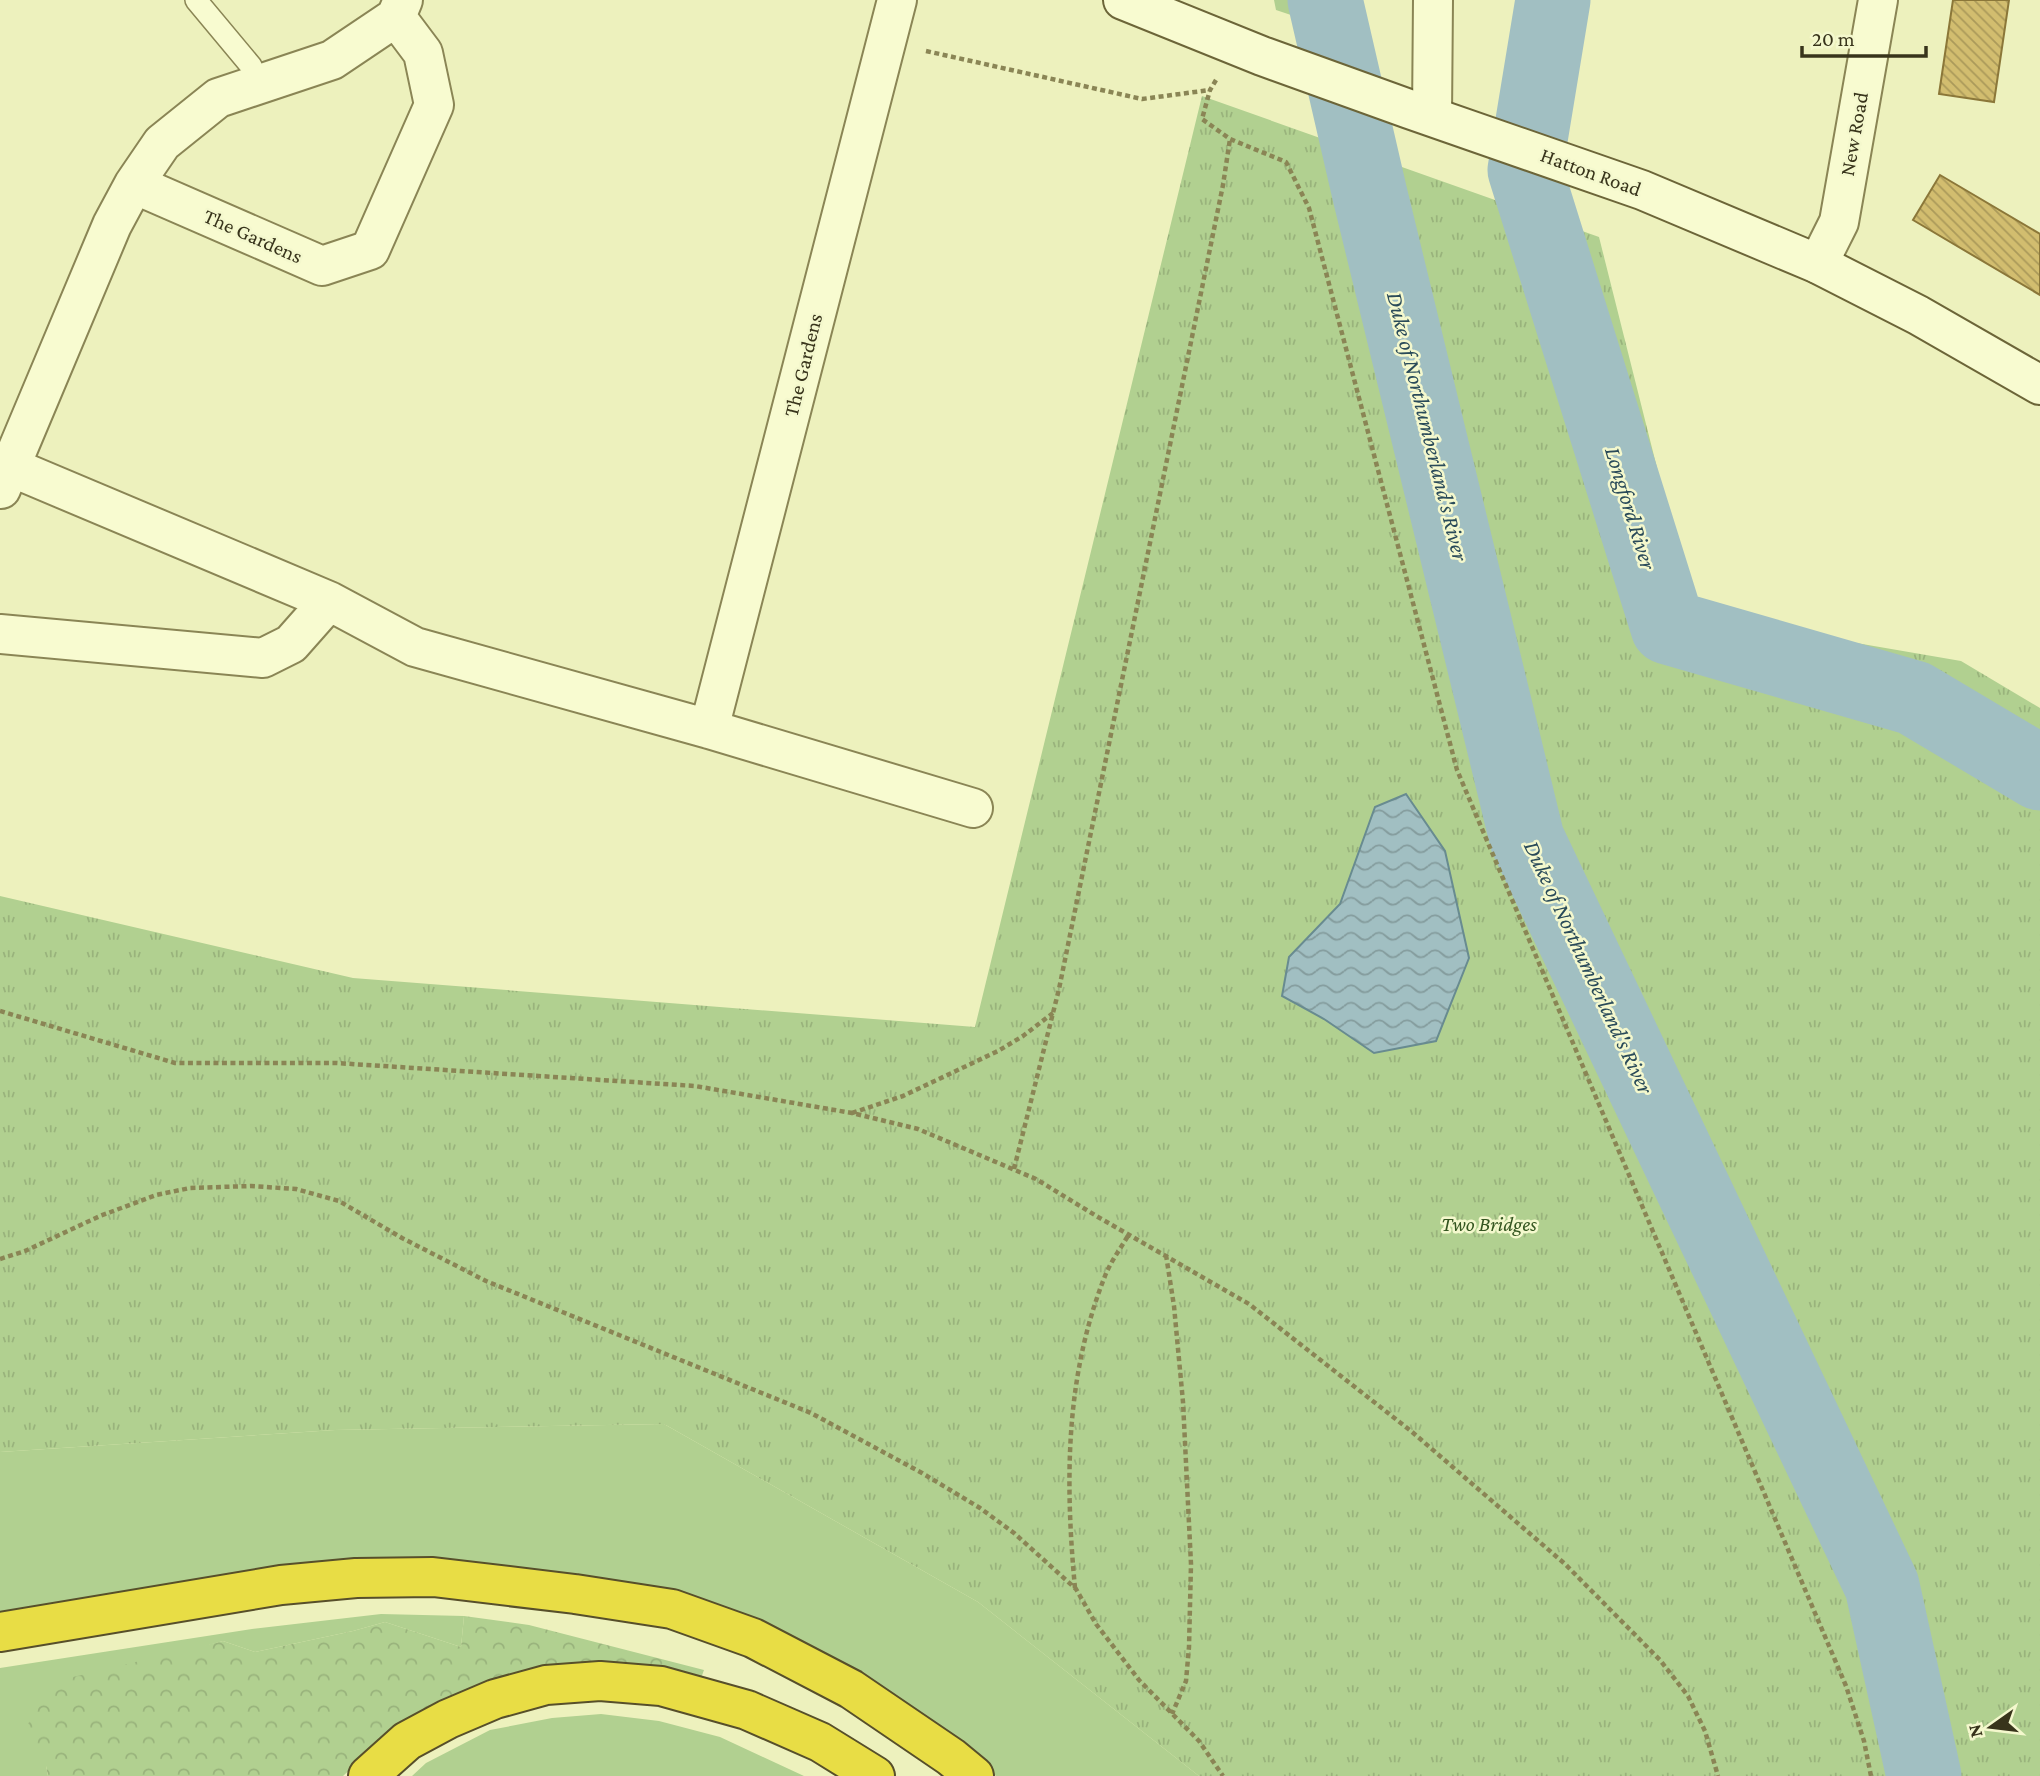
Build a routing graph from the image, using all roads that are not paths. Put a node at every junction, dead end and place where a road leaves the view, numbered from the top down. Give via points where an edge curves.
1 (196, 0) edge
2 (897, 0) edge
3 (1123, 0) edge
4 (1433, 0) edge
5 (1878, 0) edge
6 (399, 9) edge
7 (259, 84) junction
8 (1421, 113) junction
9 (134, 184) junction
10 (1818, 264) junction
11 (2040, 385) edge
12 (5, 478) edge
13 (330, 601) junction
14 (0, 634) edge
15 (709, 729) junction
16 (973, 808) dead end
17 (0, 1632) edge
18 (368, 1776) edge
19 (875, 1776) edge
20 (974, 1776) edge

1 - 7 lane via 251,66
2 - 15 street, The Gardens
3 - 8 street, Hatton Road
4 - 8 street
5 - 10 street, New Road via 1839,222
6 - 7 street, The Gardens via 332,60
6 - 9 street, The Gardens via 423,52 433,105 370,250 322,266
7 - 9 street, The Gardens via 218,98 162,143
8 - 10 street, Hatton Road via 1642,190
9 - 12 street, The Gardens via 112,225
10 - 11 street, Hatton Road via 1919,315
12 - 13 street, The Gardens
13 - 14 street via 291,644 263,657
13 - 15 street, The Gardens via 415,647
15 - 16 street, The Gardens
17 - 20 highway via 281,1585 356,1578 433,1577 575,1594 672,1609 753,1638 851,1689
18 - 19 highway via 407,1741 495,1699 545,1685 600,1681 661,1686 747,1710 820,1742

